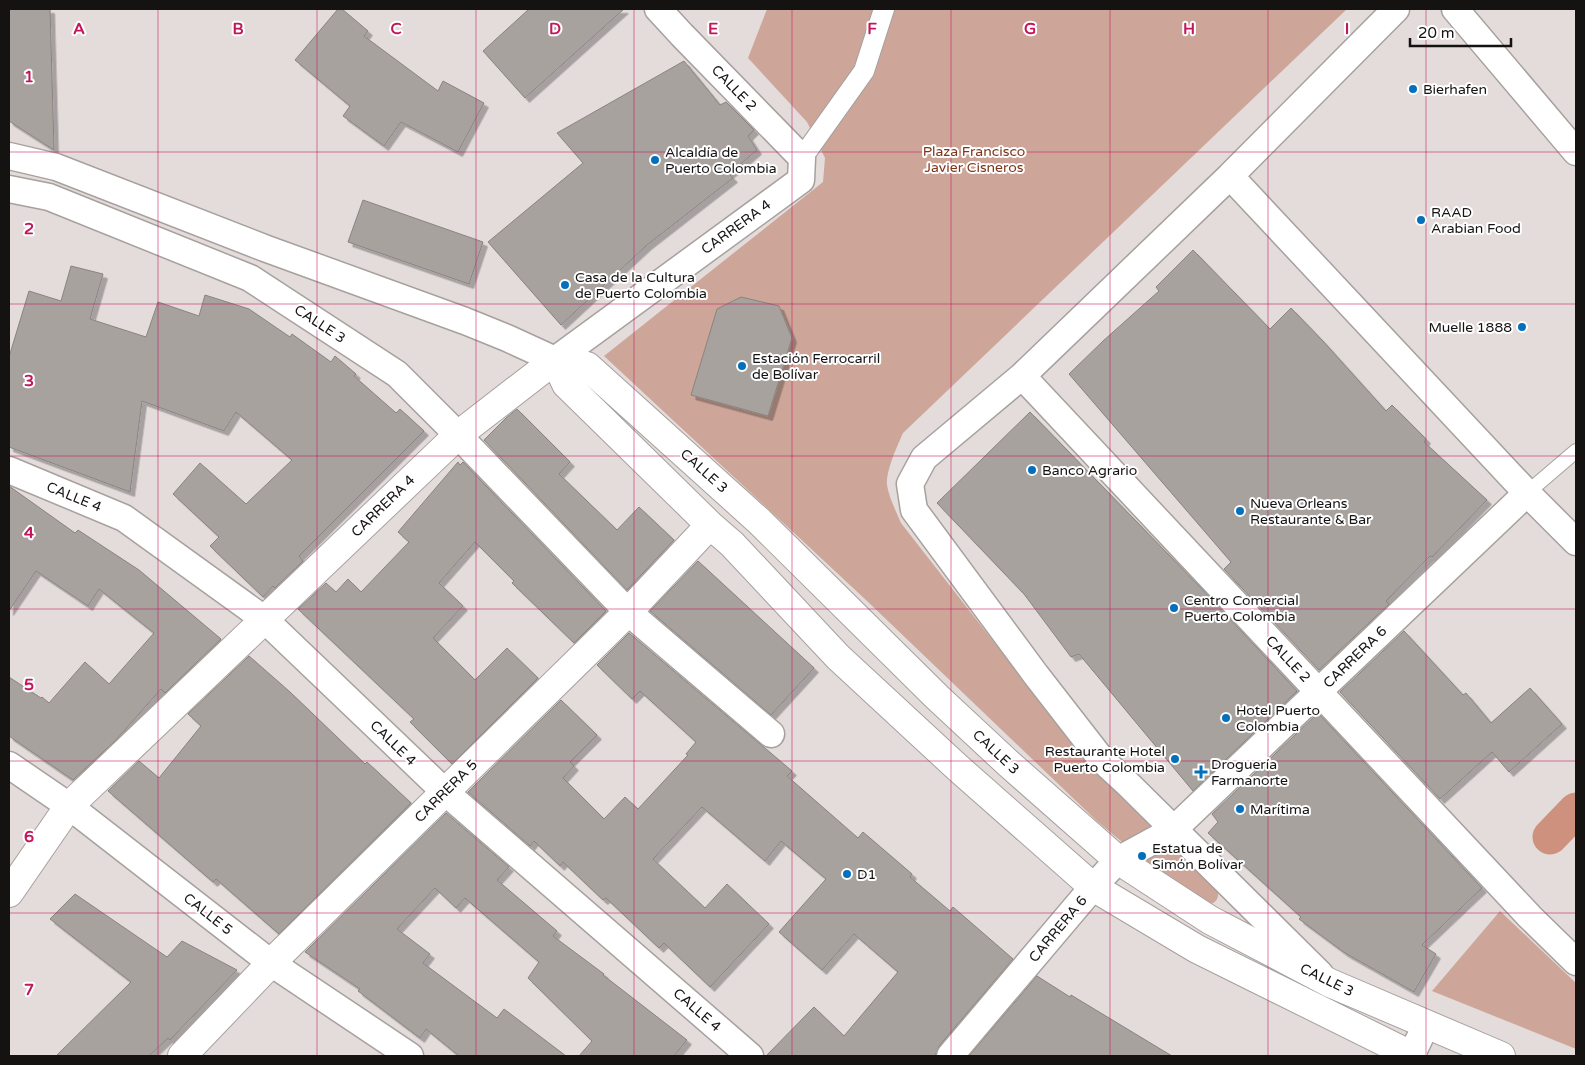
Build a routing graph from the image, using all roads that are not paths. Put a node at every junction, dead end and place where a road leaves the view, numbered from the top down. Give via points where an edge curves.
1 (658, 9) edge
2 (884, 9) edge
3 (1396, 9) edge
4 (1455, 9) edge
5 (1576, 152) edge
6 (9, 156) edge
7 (802, 164) junction
8 (56, 167) junction
9 (1230, 176) junction
10 (9, 189) edge
11 (49, 197) junction
12 (267, 249) junction
13 (250, 278) junction
14 (555, 360) junction
15 (1022, 376) junction
16 (458, 435) junction
17 (1576, 452) edge
18 (9, 470) edge
19 (1527, 493) junction
20 (710, 525) junction
21 (1576, 542) edge
22 (628, 612) junction
23 (264, 620) junction
24 (1319, 691) junction
25 (771, 734) dead end
26 (9, 765) edge
27 (444, 792) junction
28 (69, 806) junction
29 (1173, 830) junction
30 (1118, 860) junction
31 (1093, 887) junction
32 (9, 893) edge
33 (1576, 962) edge
34 (271, 963) junction
35 (1330, 983) junction
36 (1426, 1025) junction
37 (182, 1056) edge
38 (410, 1056) edge
39 (750, 1056) edge
40 (950, 1056) edge
41 (1412, 1056) edge
42 (1501, 1056) edge

1 - 7 street, CALLE 2
2 - 7 street via 864,71
3 - 9 street
4 - 5 street
6 - 8 street, CALLE 3
7 - 14 street, CARRERA 4 via 801,180
8 - 11 street
8 - 12 street, CALLE 3
9 - 15 street
9 - 19 street
10 - 11 street, CALLE 3
11 - 13 street, CALLE 3
12 - 13 street
12 - 14 street, CALLE 3 via 465,321
13 - 16 street, CALLE 3 via 397,374
14 - 16 street, CARRERA 4
14 - 20 street via 566,384
14 - 30 street, CALLE 3 via 587,366 759,521 973,730
15 - 24 street, CALLE 2
15 - 29 street via 924,458 910,484 914,510 1102,760
16 - 22 street, CALLE 3
16 - 23 street, CARRERA 4
17 - 19 lane, CARRERA 6
18 - 23 street, CALLE 4 via 124,518
19 - 21 street
19 - 24 street, CARRERA 6
20 - 22 street, CARRERA 5
20 - 31 street via 732,544 838,658
22 - 25 street, CALLE 3
22 - 27 street, CARRERA 5
23 - 27 street, CALLE 4
23 - 28 street, CARRERA 4
24 - 29 street, CARRERA 6
24 - 33 street, CALLE 2
26 - 28 street, CALLE 5
27 - 34 street, CARRERA 5
27 - 39 street, CALLE 4
28 - 32 street, CARRERA 4
28 - 34 street, CALLE 5
29 - 30 street, CARRERA 6
29 - 35 street
30 - 31 street, CARRERA 6
30 - 35 street, CALLE 3 via 1210,920
31 - 40 street, CARRERA 6
31 - 41 street via 1197,949
34 - 37 street, CARRERA 5
34 - 38 street, CALLE 5
35 - 36 street, CALLE 3
36 - 41 street
36 - 42 street, CALLE 3

